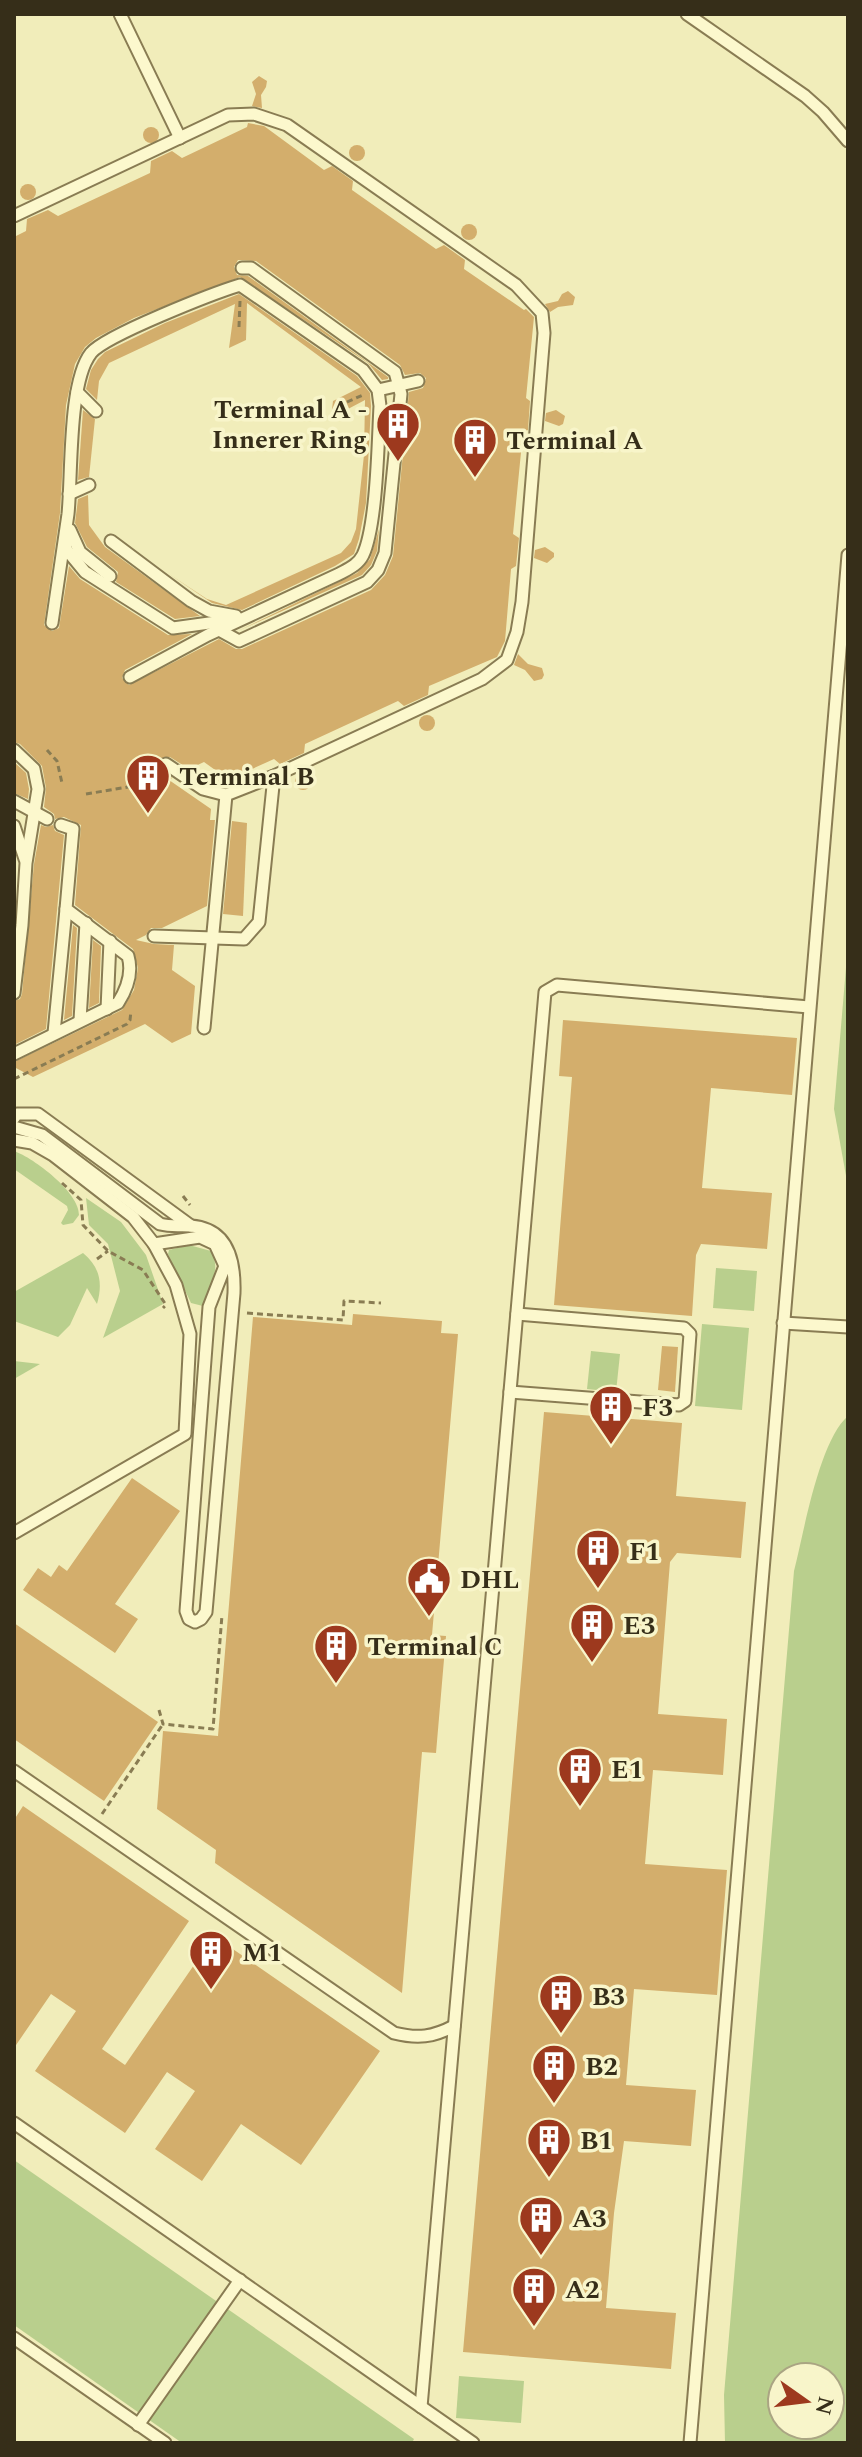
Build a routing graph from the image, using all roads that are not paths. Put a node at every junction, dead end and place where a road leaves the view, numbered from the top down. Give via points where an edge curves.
1 (120, 14) edge
2 (687, 14) edge
3 (180, 138) junction
4 (848, 141) edge
5 (14, 216) edge
6 (241, 254) dead end
7 (242, 268) junction
8 (240, 285) junction
9 (418, 381) dead end
10 (378, 390) junction
11 (77, 392) junction
12 (96, 411) dead end
13 (89, 485) dead end
14 (69, 494) junction
15 (68, 514) junction
16 (111, 541) dead end
17 (848, 555) edge
18 (110, 576) dead end
19 (245, 618) junction
20 (52, 623) dead end
21 (219, 630) junction
22 (130, 677) dead end
23 (14, 750) edge
24 (166, 764) dead end
25 (274, 776) junction
26 (226, 795) junction
27 (14, 801) edge
28 (41, 817) junction
29 (61, 825) dead end
30 (14, 826) edge
31 (26, 863) junction
32 (66, 909) junction
33 (86, 923) junction
34 (154, 936) dead end
35 (212, 938) junction
36 (110, 941) junction
37 (14, 993) edge
38 (809, 1007) junction
39 (107, 1009) junction
40 (80, 1020) junction
41 (204, 1028) dead end
42 (54, 1033) junction
43 (14, 1054) edge
44 (14, 1118) edge
45 (14, 1127) edge
46 (14, 1140) edge
47 (192, 1226) junction
48 (154, 1244) junction
49 (517, 1314) junction
50 (783, 1323) junction
51 (848, 1327) edge
52 (510, 1392) junction
53 (197, 1442) junction
54 (221, 1442) junction
55 (14, 1533) edge
56 (14, 1771) edge
57 (454, 2026) junction
58 (14, 2123) edge
59 (240, 2280) junction
60 (14, 2338) edge
61 (421, 2407) junction
62 (138, 2425) junction
63 (165, 2443) edge
64 (473, 2443) edge
65 (690, 2443) edge

1 - 3 lane
2 - 4 lane via 805,96
3 - 5 lane
3 - 25 lane via 228,115 254,114 287,125 516,285 542,313 522,602 507,660 482,679
6 - 7 lane
7 - 8 lane
7 - 21 lane via 251,268 395,372 401,394 388,539 378,570 367,582 239,641
8 - 10 lane via 363,370
8 - 11 lane via 94,350
9 - 10 lane
10 - 19 lane via 370,527 363,555 339,574
11 - 12 lane
11 - 14 lane
13 - 14 lane
14 - 15 lane
15 - 18 lane via 80,552
15 - 19 lane via 66,549 85,572 173,628
15 - 20 lane
16 - 19 lane via 191,601 209,611
17 - 38 lane
19 - 21 lane
21 - 22 lane
23 - 28 lane via 34,769
24 - 26 lane via 203,789
25 - 26 lane
25 - 35 lane via 259,922 244,939
26 - 35 lane
27 - 28 lane
28 - 31 lane
29 - 32 lane via 73,829
30 - 31 lane
31 - 37 lane
32 - 33 lane
32 - 42 lane
33 - 36 lane
33 - 40 lane
34 - 35 lane
35 - 41 lane
36 - 39 lane
36 - 39 lane via 131,963 125,993
38 - 49 lane via 557,985 545,992
38 - 50 lane
39 - 40 lane
40 - 42 lane
42 - 43 lane
44 - 47 lane via 38,1114
45 - 47 lane via 42,1135 160,1224
46 - 48 lane via 53,1155 133,1217
47 - 54 lane via 219,1238 231,1254 235,1273
48 - 53 lane via 200,1237 215,1244 225,1266 209,1307
48 - 55 lane via 176,1285 190,1334 185,1434
49 - 52 lane
49 - 52 lane via 684,1328 690,1334 685,1401 679,1405
50 - 51 lane
50 - 65 lane
52 - 57 lane
53 - 54 lane via 215,1450
53 - 54 lane via 186,1611 195,1622 206,1612
56 - 57 lane via 394,2033 433,2037
57 - 61 lane
58 - 59 lane
59 - 61 lane
59 - 62 lane
60 - 62 lane
61 - 64 lane
62 - 63 lane

